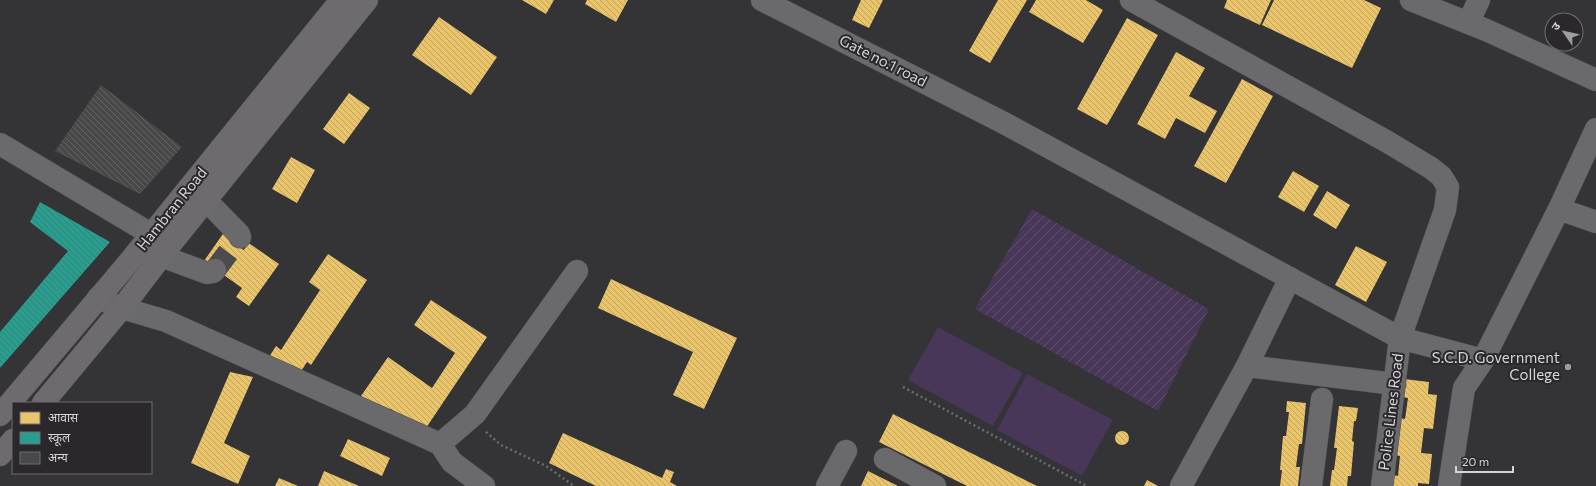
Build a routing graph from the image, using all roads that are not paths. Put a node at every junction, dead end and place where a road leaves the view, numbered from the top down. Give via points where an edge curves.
1 (341, 0) edge
2 (367, 0) edge
3 (762, 0) edge
4 (1131, 0) edge
5 (1410, 0) edge
6 (1479, 0) edge
7 (1468, 23) junction
8 (1596, 80) edge
9 (1596, 129) edge
10 (0, 144) edge
11 (191, 185) junction
12 (206, 200) junction
13 (1559, 209) junction
14 (1596, 222) edge
15 (151, 234) junction
16 (240, 237) dead end
17 (161, 256) junction
18 (215, 270) dead end
19 (577, 271) dead end
20 (1290, 278) junction
21 (98, 298) junction
22 (122, 308) junction
23 (1400, 338) junction
24 (1483, 360) junction
25 (1247, 366) junction
26 (1395, 384) junction
27 (1322, 399) dead end
28 (44, 402) edge
29 (0, 415) edge
30 (12, 441) edge
31 (440, 444) junction
32 (846, 451) dead end
33 (0, 456) edge
34 (885, 459) dead end
35 (484, 486) edge
36 (827, 486) edge
37 (935, 486) edge
38 (1181, 486) edge
39 (1312, 486) edge
40 (1382, 486) edge
41 (1449, 486) edge

1 - 11 main road, Hambran Road
2 - 12 main road, Hambran Road
3 - 20 street, Gate no.1 road via 1004,123
4 - 23 street, Police Lines Road via 1386,141 1441,176 1448,187 1444,210
5 - 7 street
6 - 7 street
7 - 8 street
9 - 13 street
10 - 15 street
11 - 12 street
11 - 15 main road, Hambran Road
12 - 16 street
12 - 17 main road, Hambran Road
13 - 14 street
13 - 24 street
15 - 21 main road, Hambran Road
17 - 18 street via 207,273
17 - 22 main road, Hambran Road
19 - 31 street via 475,414
20 - 23 street, Gate no.1 road
20 - 25 street
21 - 22 street
21 - 29 main road, Hambran Road
22 - 28 main road, Hambran Road
22 - 31 street via 166,321
23 - 24 street, Gate no.1 road
23 - 26 street, Police Lines Road
24 - 41 street via 1464,388
25 - 26 street
25 - 38 street
26 - 40 street, Police Lines Road
27 - 39 street
30 - 33 main road
31 - 35 street via 452,462
32 - 36 street
34 - 37 street

